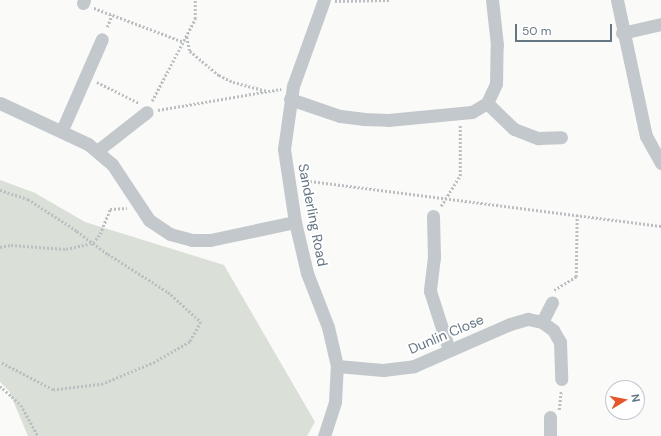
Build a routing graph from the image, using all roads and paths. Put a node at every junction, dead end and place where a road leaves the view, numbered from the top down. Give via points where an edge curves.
1 (195, 0) edge
2 (324, 0) edge
3 (334, 0) edge
4 (389, 0) edge
5 (481, 0) edge
6 (617, 0) edge
7 (83, 2) edge
8 (492, 6) edge
9 (661, 24) edge
10 (622, 32) junction
11 (187, 37) junction
12 (102, 39) dead end
13 (184, 42) junction
14 (85, 77) junction
15 (293, 86) junction
16 (270, 91) junction
17 (290, 99) junction
18 (0, 103) edge
19 (487, 103) junction
20 (148, 112) junction
21 (460, 114) junction
22 (62, 130) junction
23 (553, 135) dead end
24 (97, 151) junction
25 (661, 163) edge
26 (287, 178) junction
27 (0, 190) edge
28 (448, 198) junction
29 (141, 208) junction
30 (577, 215) junction
31 (433, 216) joint
32 (295, 222) junction
33 (661, 226) edge
34 (93, 243) junction
35 (0, 247) edge
36 (552, 302) joint
37 (542, 322) junction
38 (449, 350) junction
39 (0, 362) edge
40 (336, 366) junction
41 (562, 379) joint
42 (0, 386) edge
43 (550, 417) joint
44 (38, 436) edge
45 (324, 436) edge
46 (550, 436) edge

1 - 11 path via 195,19
2 - 15 street, Sanderling Road
3 - 4 path
5 - 8 street
6 - 10 street
7 - 13 path
8 - 19 street via 498,68 496,84
9 - 10 street
10 - 25 street via 646,136
11 - 13 path
11 - 16 path via 190,51 219,75 246,86
12 - 14 street
13 - 20 path via 157,87
14 - 20 path via 138,103
14 - 22 street
15 - 16 path
15 - 17 street, Sanderling Road
16 - 20 path
17 - 21 street via 340,116 363,120
17 - 26 street, Sanderling Road via 284,149
18 - 22 street
19 - 21 street via 472,112
19 - 23 street via 514,129 528,136
20 - 24 street
21 - 28 path via 460,176
22 - 24 street
24 - 29 street via 112,164
26 - 28 path
26 - 32 street, Sanderling Road
27 - 34 path via 28,199
28 - 30 path
28 - 31 path
29 - 32 street via 149,220 170,234 192,240 232,237
29 - 34 path via 110,209 100,234
30 - 33 path
30 - 36 path via 576,277 553,291
31 - 38 street via 434,257 430,291
32 - 40 street, Sanderling Road via 308,273 328,327
34 - 35 path via 66,249
34 - 39 path via 168,292 201,322 190,342 155,362 104,384 53,390
36 - 37 street
37 - 38 street, Dunlin Close via 528,319 510,324
37 - 41 street via 553,330 560,342
38 - 40 street, Dunlin Close via 414,366 383,370
40 - 45 street, Sanderling Road via 335,402
41 - 43 path via 559,411
42 - 44 path via 21,405
43 - 46 street

